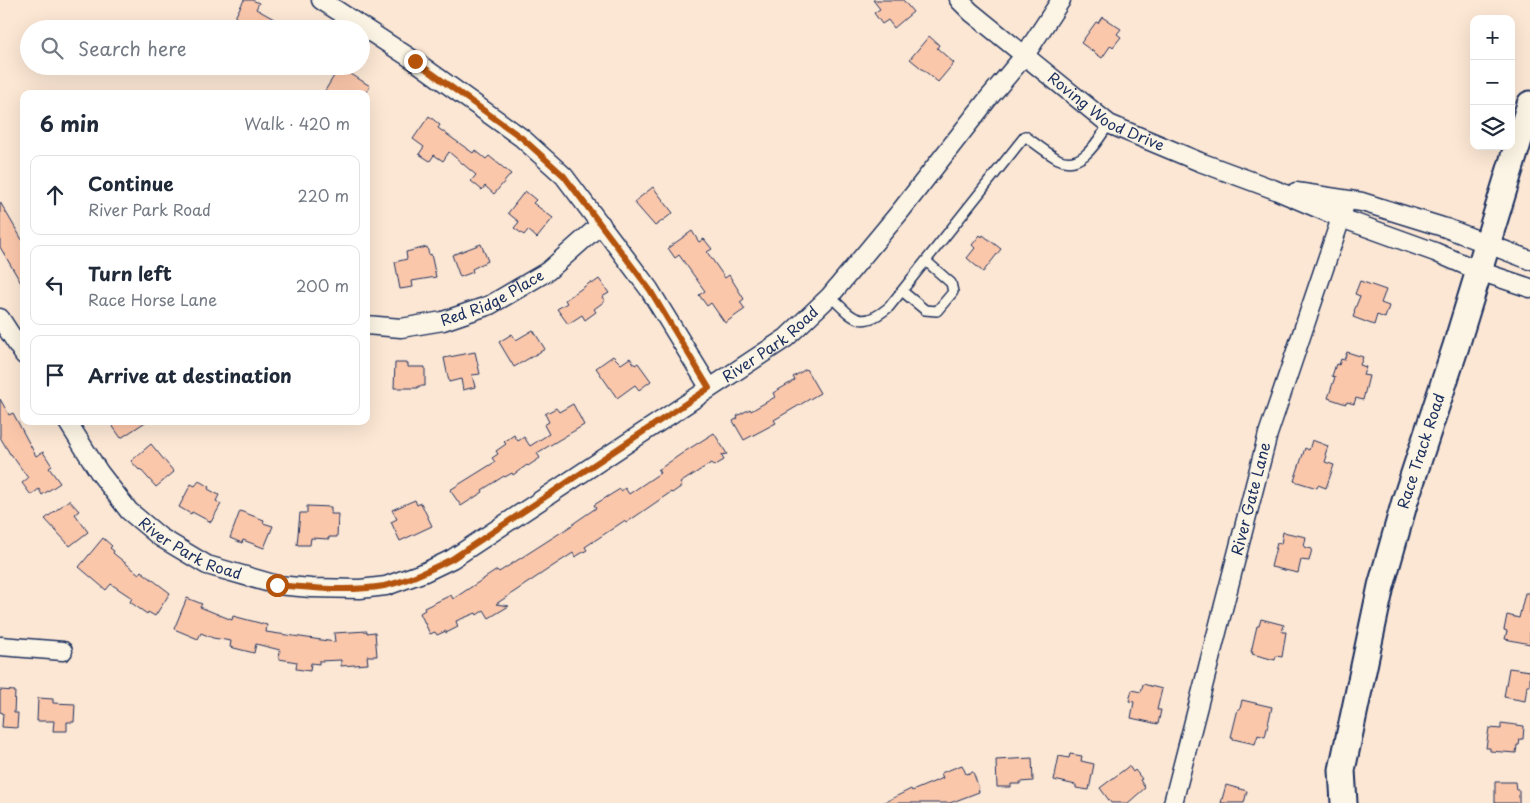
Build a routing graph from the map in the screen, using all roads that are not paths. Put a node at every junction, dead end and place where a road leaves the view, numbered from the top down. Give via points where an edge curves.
1 (321, 0) edge
2 (959, 0) edge
3 (1061, 0) edge
4 (352, 20) edge
5 (370, 32) edge
6 (1025, 55) junction
7 (1530, 104) edge
8 (1109, 124) junction
9 (1273, 189) junction
10 (1346, 200) junction
11 (1341, 218) junction
12 (601, 224) junction
13 (1487, 243) junction
14 (1530, 260) edge
15 (926, 261) junction
16 (1479, 271) junction
17 (1530, 288) edge
18 (902, 291) junction
19 (830, 296) junction
20 (0, 318) edge
21 (370, 325) edge
22 (20, 349) edge
23 (709, 388) junction
24 (70, 425) edge
25 (0, 646) edge
26 (63, 651) dead end
27 (1342, 770) junction
28 (1173, 803) edge
29 (1330, 803) edge
30 (1344, 803) edge

1 - 4 street
2 - 6 street, Roving Wood Drive
3 - 6 street, River Park Road
5 - 12 street via 522,138 564,176
6 - 8 street, Roving Wood Drive
6 - 19 street, River Park Road
7 - 13 street, Race Track Road
8 - 9 street, Roving Wood Drive
8 - 15 lane via 1092,149 1073,161 1060,160 1025,136
9 - 10 street, Roving Wood Drive
9 - 11 street, Roving Wood Drive
10 - 11 street, River Gate Lane
10 - 13 street, Roving Wood Drive via 1362,202
11 - 16 street, Roving Wood Drive
11 - 28 street, River Gate Lane via 1268,434
12 - 21 street, Red Ridge Place via 548,271 490,304 443,321 401,328
12 - 23 street via 650,290
13 - 14 street, Roving Wood Drive
13 - 16 street, Race Track Road
15 - 18 lane
15 - 18 lane via 951,283 953,292 937,311 925,310
16 - 17 street, Roving Wood Drive
16 - 27 street, Race Track Road via 1405,500 1381,586
18 - 19 lane via 889,307 869,320 850,316
19 - 23 street, River Park Road via 786,338
20 - 22 street
23 - 24 street, River Park Road via 452,559 386,586 360,589 277,585 207,565 160,537 130,511 99,472
25 - 26 street
27 - 29 street
27 - 30 street, Race Track Road

